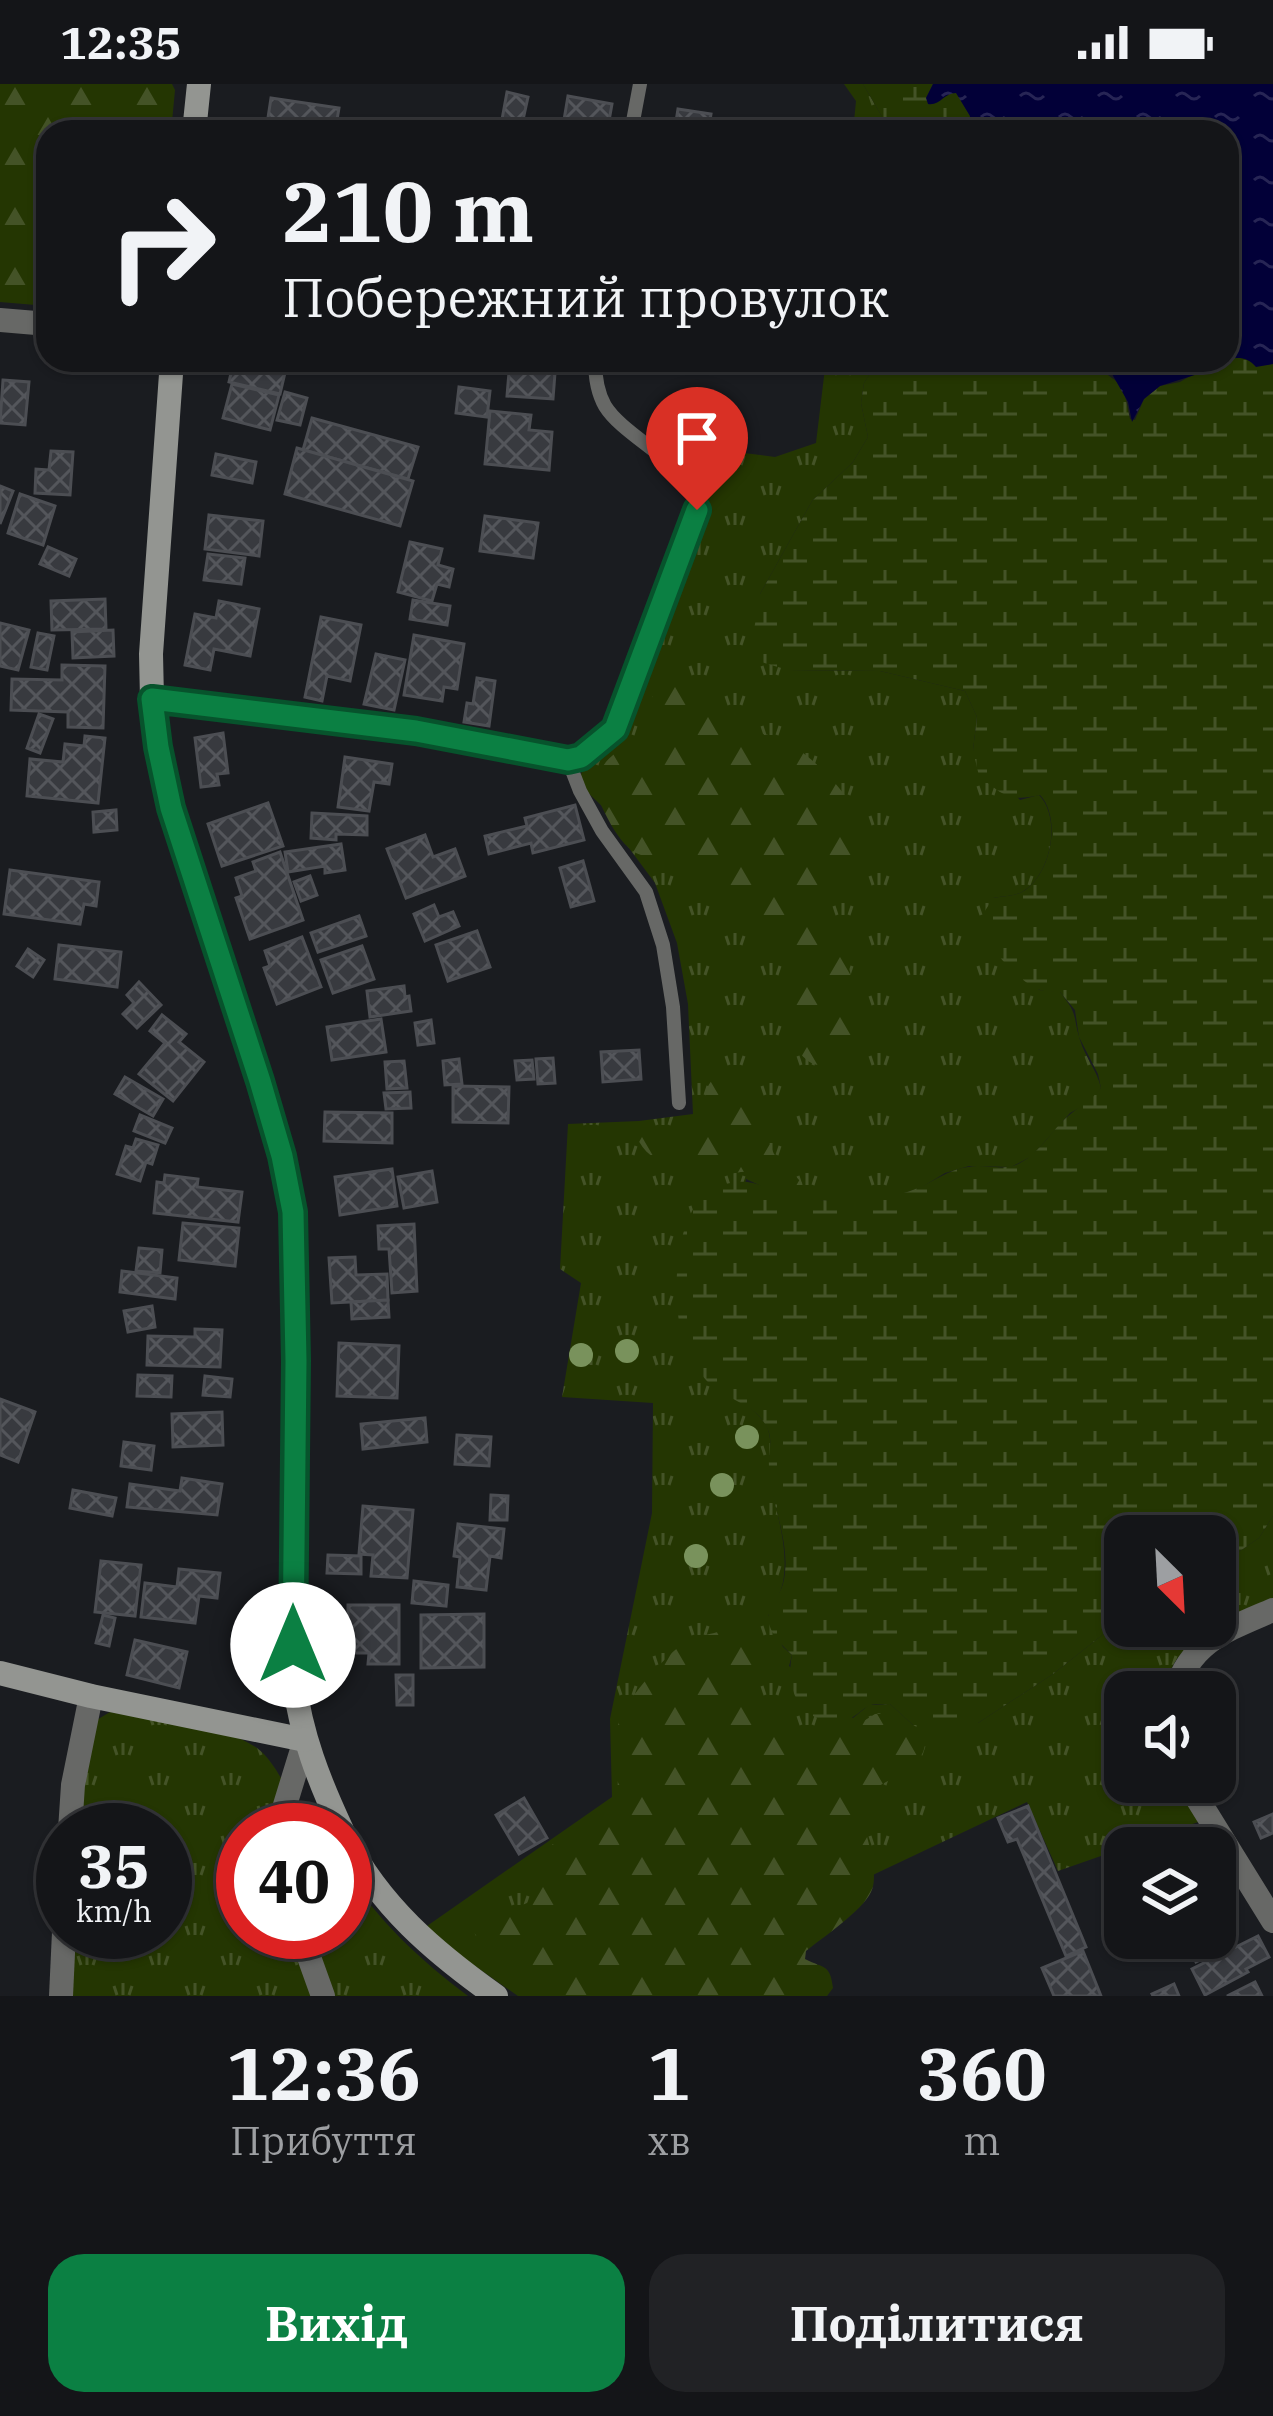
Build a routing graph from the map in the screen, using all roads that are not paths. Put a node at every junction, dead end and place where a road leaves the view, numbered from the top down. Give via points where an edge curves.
1 (199, 84) edge
2 (640, 84) edge
3 (195, 120) edge
4 (634, 120) edge
5 (0, 320) edge
6 (36, 323) edge
7 (164, 372) edge
8 (596, 372) edge
9 (152, 699) junction
10 (568, 760) junction
11 (680, 1103) dead end
12 (1273, 1610) edge
13 (1183, 1671) edge
14 (0, 1673) edge
15 (91, 1696) junction
16 (305, 1740) junction
17 (72, 1803) edge
18 (286, 1803) edge
19 (329, 1803) edge
20 (1200, 1803) edge
21 (372, 1883) edge
22 (1273, 1921) edge
23 (63, 1959) edge
24 (310, 1959) edge
25 (61, 1996) edge
26 (323, 1996) edge
27 (496, 1996) edge

1 - 3 street
2 - 4 lane
5 - 6 street
7 - 9 street
8 - 10 lane via 608,411 693,489 697,510 615,729
9 - 10 lane via 416,731
9 - 16 street via 171,808 260,1081 293,1212 294,1682
10 - 11 lane via 602,831 646,892 674,1007
12 - 13 street via 1216,1635
14 - 15 street
15 - 16 street
15 - 17 street
16 - 18 street
16 - 19 street
20 - 22 street
21 - 27 street via 448,1962
23 - 25 street
24 - 26 street

